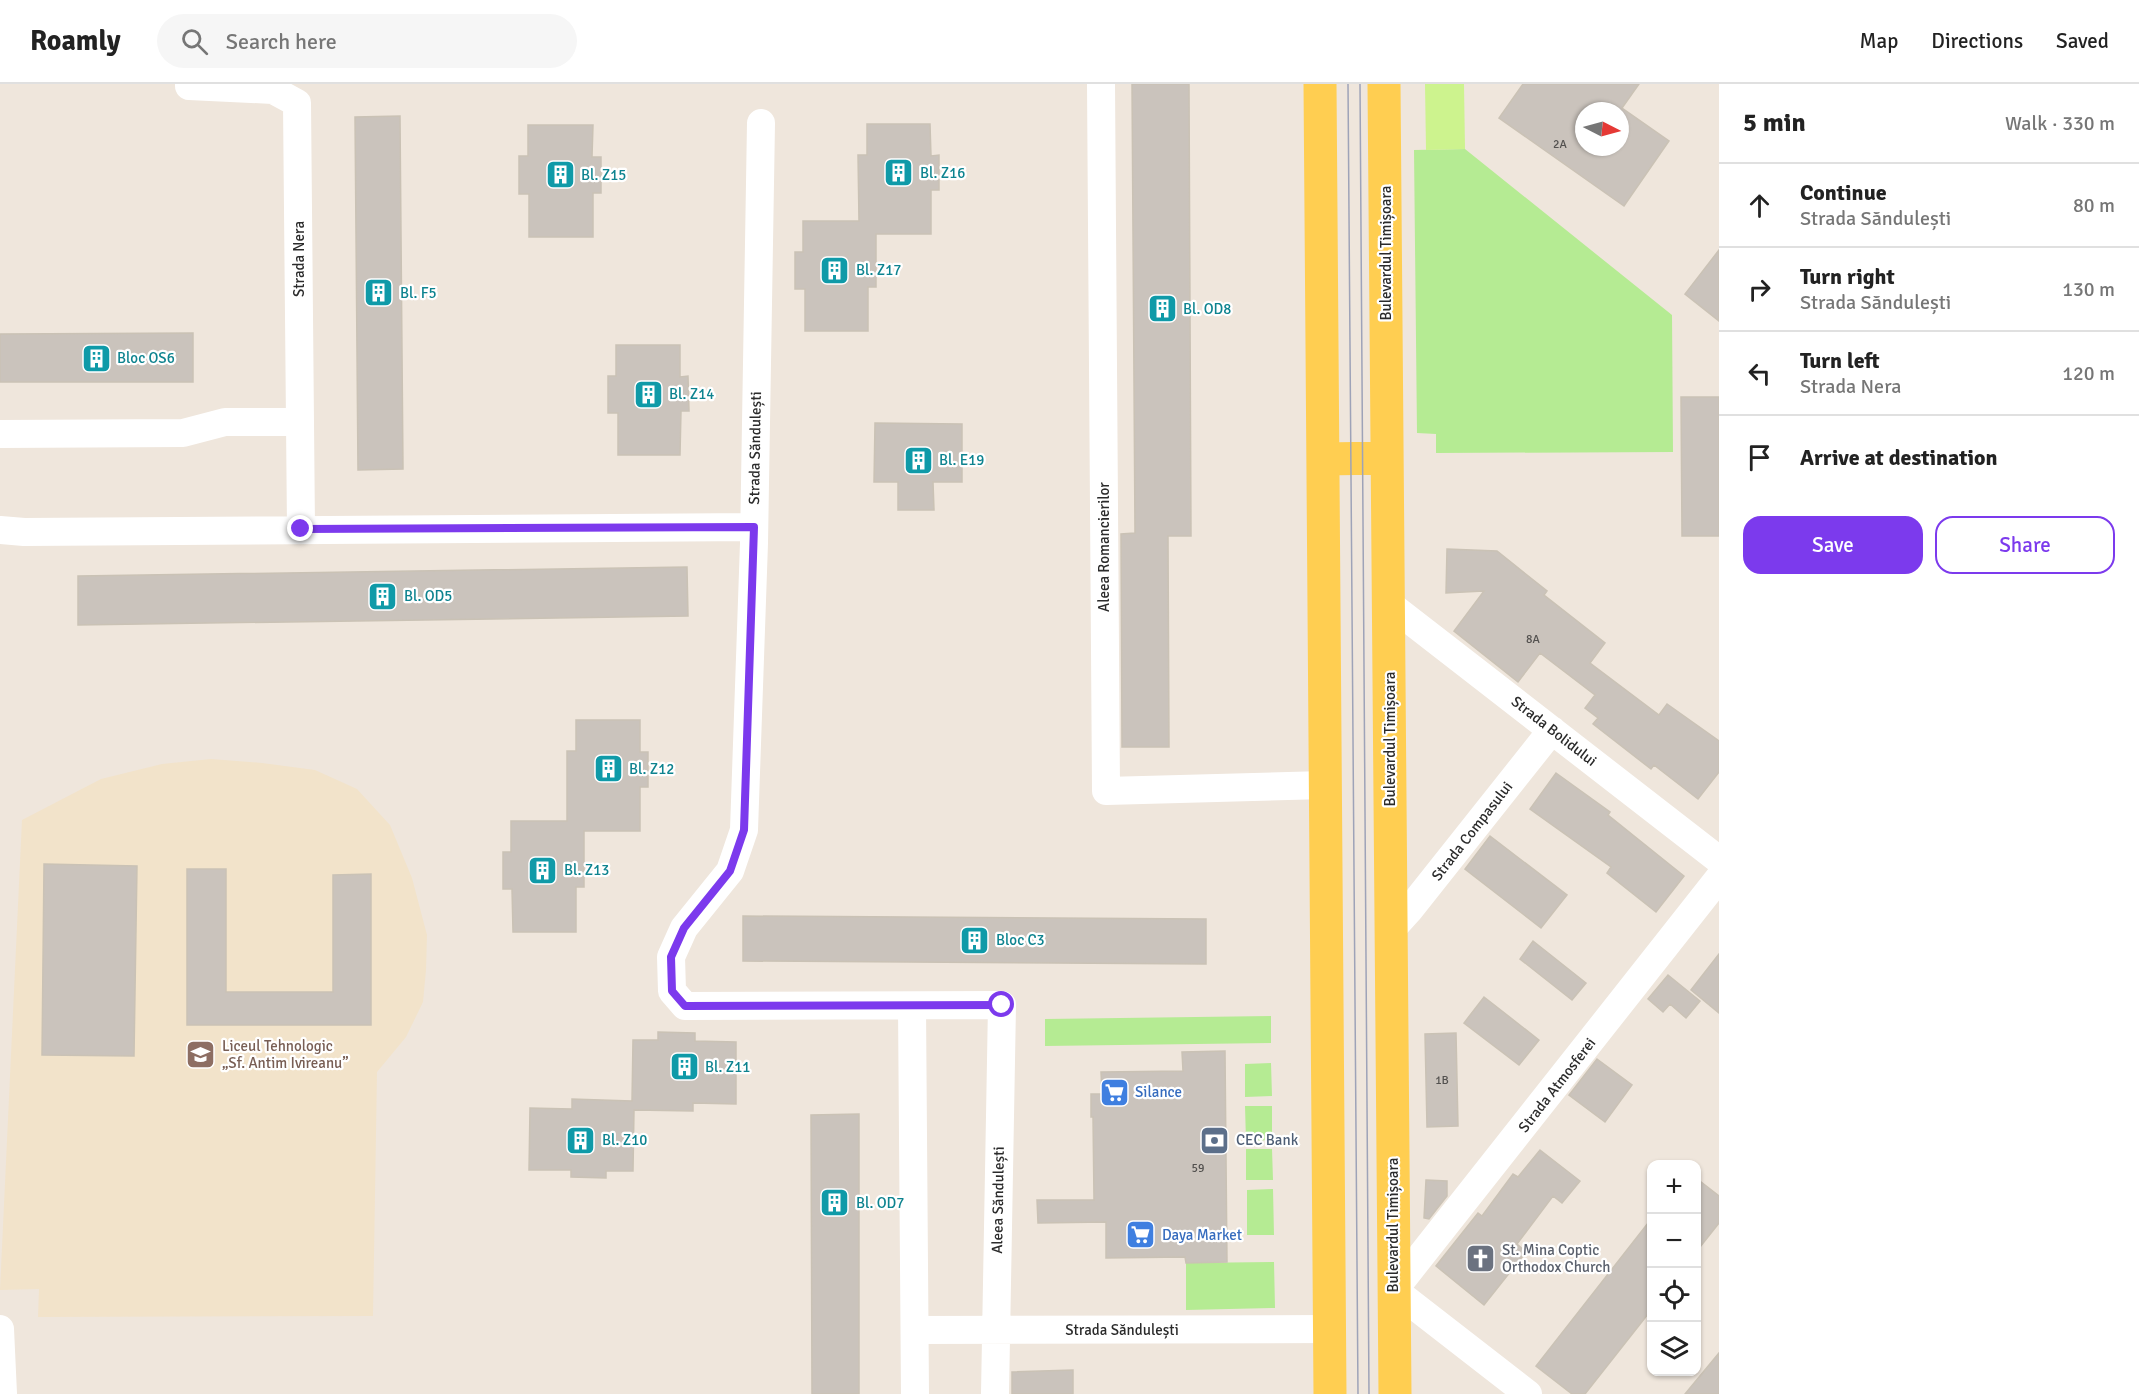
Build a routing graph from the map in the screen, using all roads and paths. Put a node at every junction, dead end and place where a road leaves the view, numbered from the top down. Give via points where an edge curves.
1 (189, 84) edge
2 (1101, 84) edge
3 (1320, 84) edge
4 (1384, 84) edge
5 (761, 123) dead end
6 (300, 422) junction
7 (0, 434) edge
8 (1387, 458) junction
9 (1323, 459) junction
10 (754, 527) junction
11 (301, 529) junction
12 (0, 530) edge
13 (1389, 604) junction
14 (1552, 730) junction
15 (1325, 785) junction
16 (1719, 860) edge
17 (1719, 878) edge
18 (1391, 930) junction
19 (1002, 1005) joint
20 (912, 1006) junction
21 (1394, 1290) junction
22 (0, 1329) edge
23 (1329, 1329) junction
24 (915, 1330) junction
25 (996, 1330) junction
26 (3, 1394) edge
27 (915, 1394) edge
28 (995, 1394) edge
29 (1330, 1394) edge
30 (1395, 1394) edge
31 (1528, 1394) edge

1 - 6 street, Strada Nera via 273,90 297,103
2 - 15 street, Aleea Romancierilor via 1106,792
3 - 9 main road
4 - 8 main road, Bulevardul Timișoara
5 - 10 street, Strada Săndulești
6 - 7 street via 225,423 183,433
6 - 11 street, Strada Nera
8 - 9 main road
8 - 13 main road, Bulevardul Timișoara
9 - 15 main road
10 - 11 street
10 - 20 street, Strada Săndulești via 744,830 730,871 684,928 671,957 672,991 685,1006
11 - 12 street
13 - 14 street, Strada Bolidului
13 - 18 main road, Bulevardul Timișoara
14 - 16 street, Strada Bolidului
14 - 18 street, Strada Compasului
15 - 23 main road
17 - 21 street, Strada Atmosferei
18 - 21 main road, Bulevardul Timișoara
19 - 20 street, Strada Săndulești
19 - 25 street, Aleea Săndulești
20 - 24 street
21 - 30 main road, Bulevardul Timișoara
21 - 31 street
22 - 26 street
23 - 25 street, Strada Săndulești
23 - 29 main road
24 - 25 street, Strada Săndulești
24 - 27 street
25 - 28 street, Aleea Săndulești

